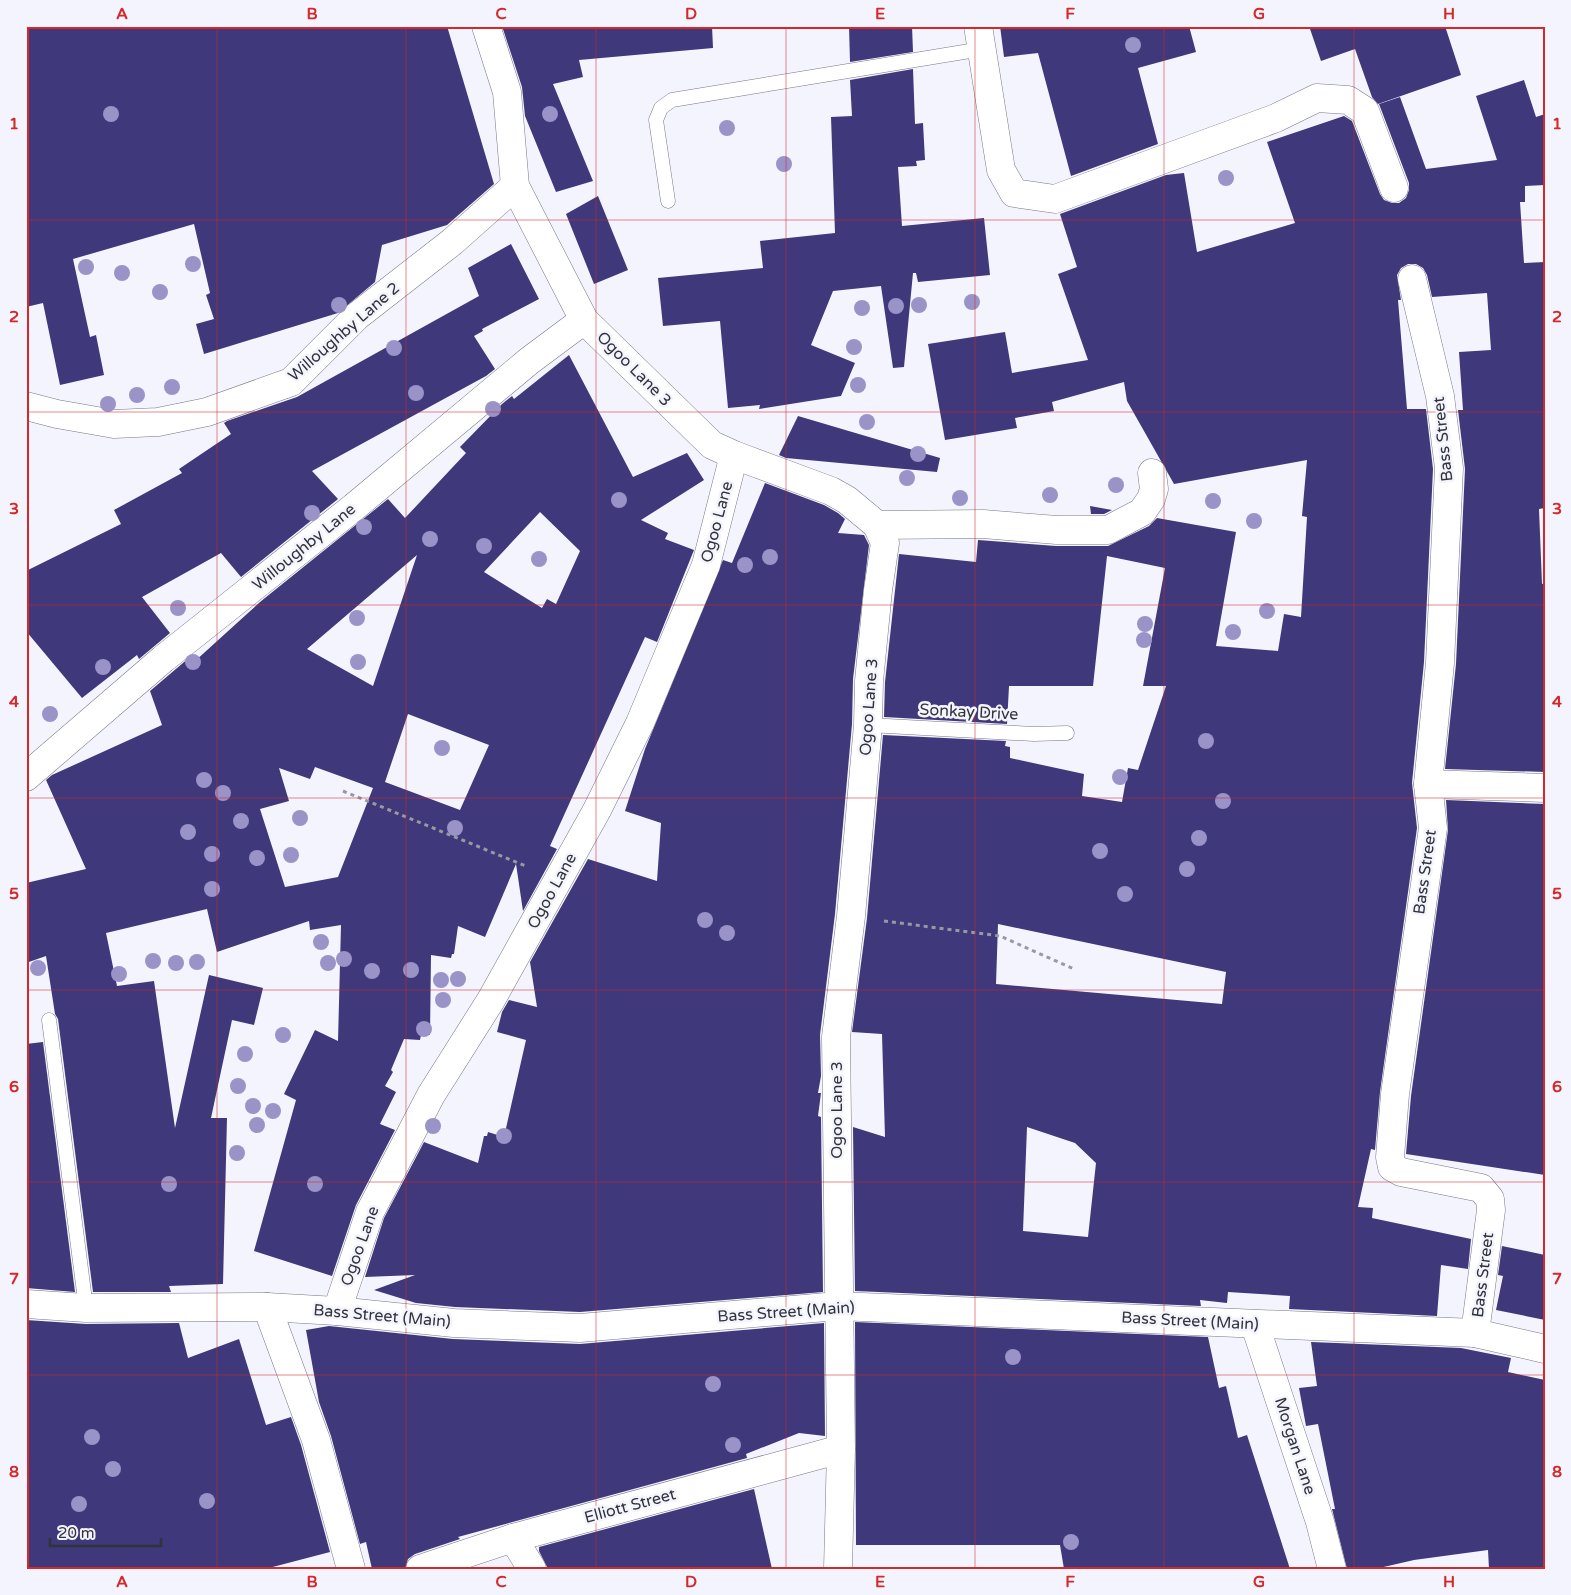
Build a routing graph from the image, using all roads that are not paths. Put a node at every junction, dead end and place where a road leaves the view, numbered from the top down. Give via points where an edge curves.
1 (486, 26) edge
2 (980, 38) edge
3 (515, 186) junction
4 (1394, 188) dead end
5 (668, 201) dead end
6 (1412, 279) dead end
7 (584, 320) junction
8 (26, 406) edge
9 (734, 455) junction
10 (1152, 473) dead end
11 (878, 525) junction
12 (868, 725) junction
13 (1067, 733) dead end
14 (26, 777) edge
15 (1428, 784) junction
16 (1545, 788) edge
17 (49, 1020) dead end
18 (26, 1304) edge
19 (838, 1306) junction
20 (266, 1307) junction
21 (86, 1308) junction
22 (337, 1311) junction
23 (1255, 1325) junction
24 (1475, 1333) junction
25 (1545, 1349) edge
26 (841, 1449) junction
27 (513, 1538) junction
28 (351, 1569) edge
29 (420, 1569) edge
30 (532, 1569) edge
31 (838, 1569) edge
32 (1332, 1569) edge

1 - 3 street, Ogoo Lane 3 via 508,92
2 - 4 street via 1001,170 1014,193 1055,199 1276,118 1317,98 1348,100 1365,111
2 - 5 lane via 672,100 661,108 656,120
3 - 7 street, Ogoo Lane 3
3 - 8 street, Willoughby Lane 2 via 452,242 357,316 291,382 207,412 158,422 114,424
6 - 15 street, Bass Street via 1440,396 1449,468 1440,662
7 - 9 street, Ogoo Lane 3 via 712,445
7 - 14 street, Willoughby Lane via 529,361 163,659
9 - 11 street, Ogoo Lane 3 via 831,491
9 - 22 street, Ogoo Lane via 702,574 640,723 597,810 491,1000 431,1095 375,1204
10 - 11 street via 1154,489 1142,512 1108,530 984,524
11 - 12 street, Ogoo Lane 3 via 885,543 869,681
12 - 13 lane, Sonkay Drive
12 - 19 street, Ogoo Lane 3 via 851,916 836,1037
15 - 16 street
15 - 24 street, Bass Street via 1433,828 1395,1094 1390,1157 1392,1167 1401,1172 1481,1188 1490,1198
17 - 21 lane
18 - 21 street, Bass Street (Main)
19 - 22 street, Bass Street (Main) via 580,1328 454,1323
19 - 23 street, Bass Street (Main)
19 - 26 street, Ogoo Lane 3
20 - 21 street, Bass Street (Main)
20 - 22 street, Bass Street (Main)
20 - 28 street via 316,1440
23 - 24 street, Bass Street (Main)
23 - 32 street, Morgan Lane
24 - 25 street, Bass Street (Main)
26 - 27 street, Elliott Street
26 - 31 street, Ogoo Lane 3
27 - 29 street, Elliott Street
27 - 30 street

